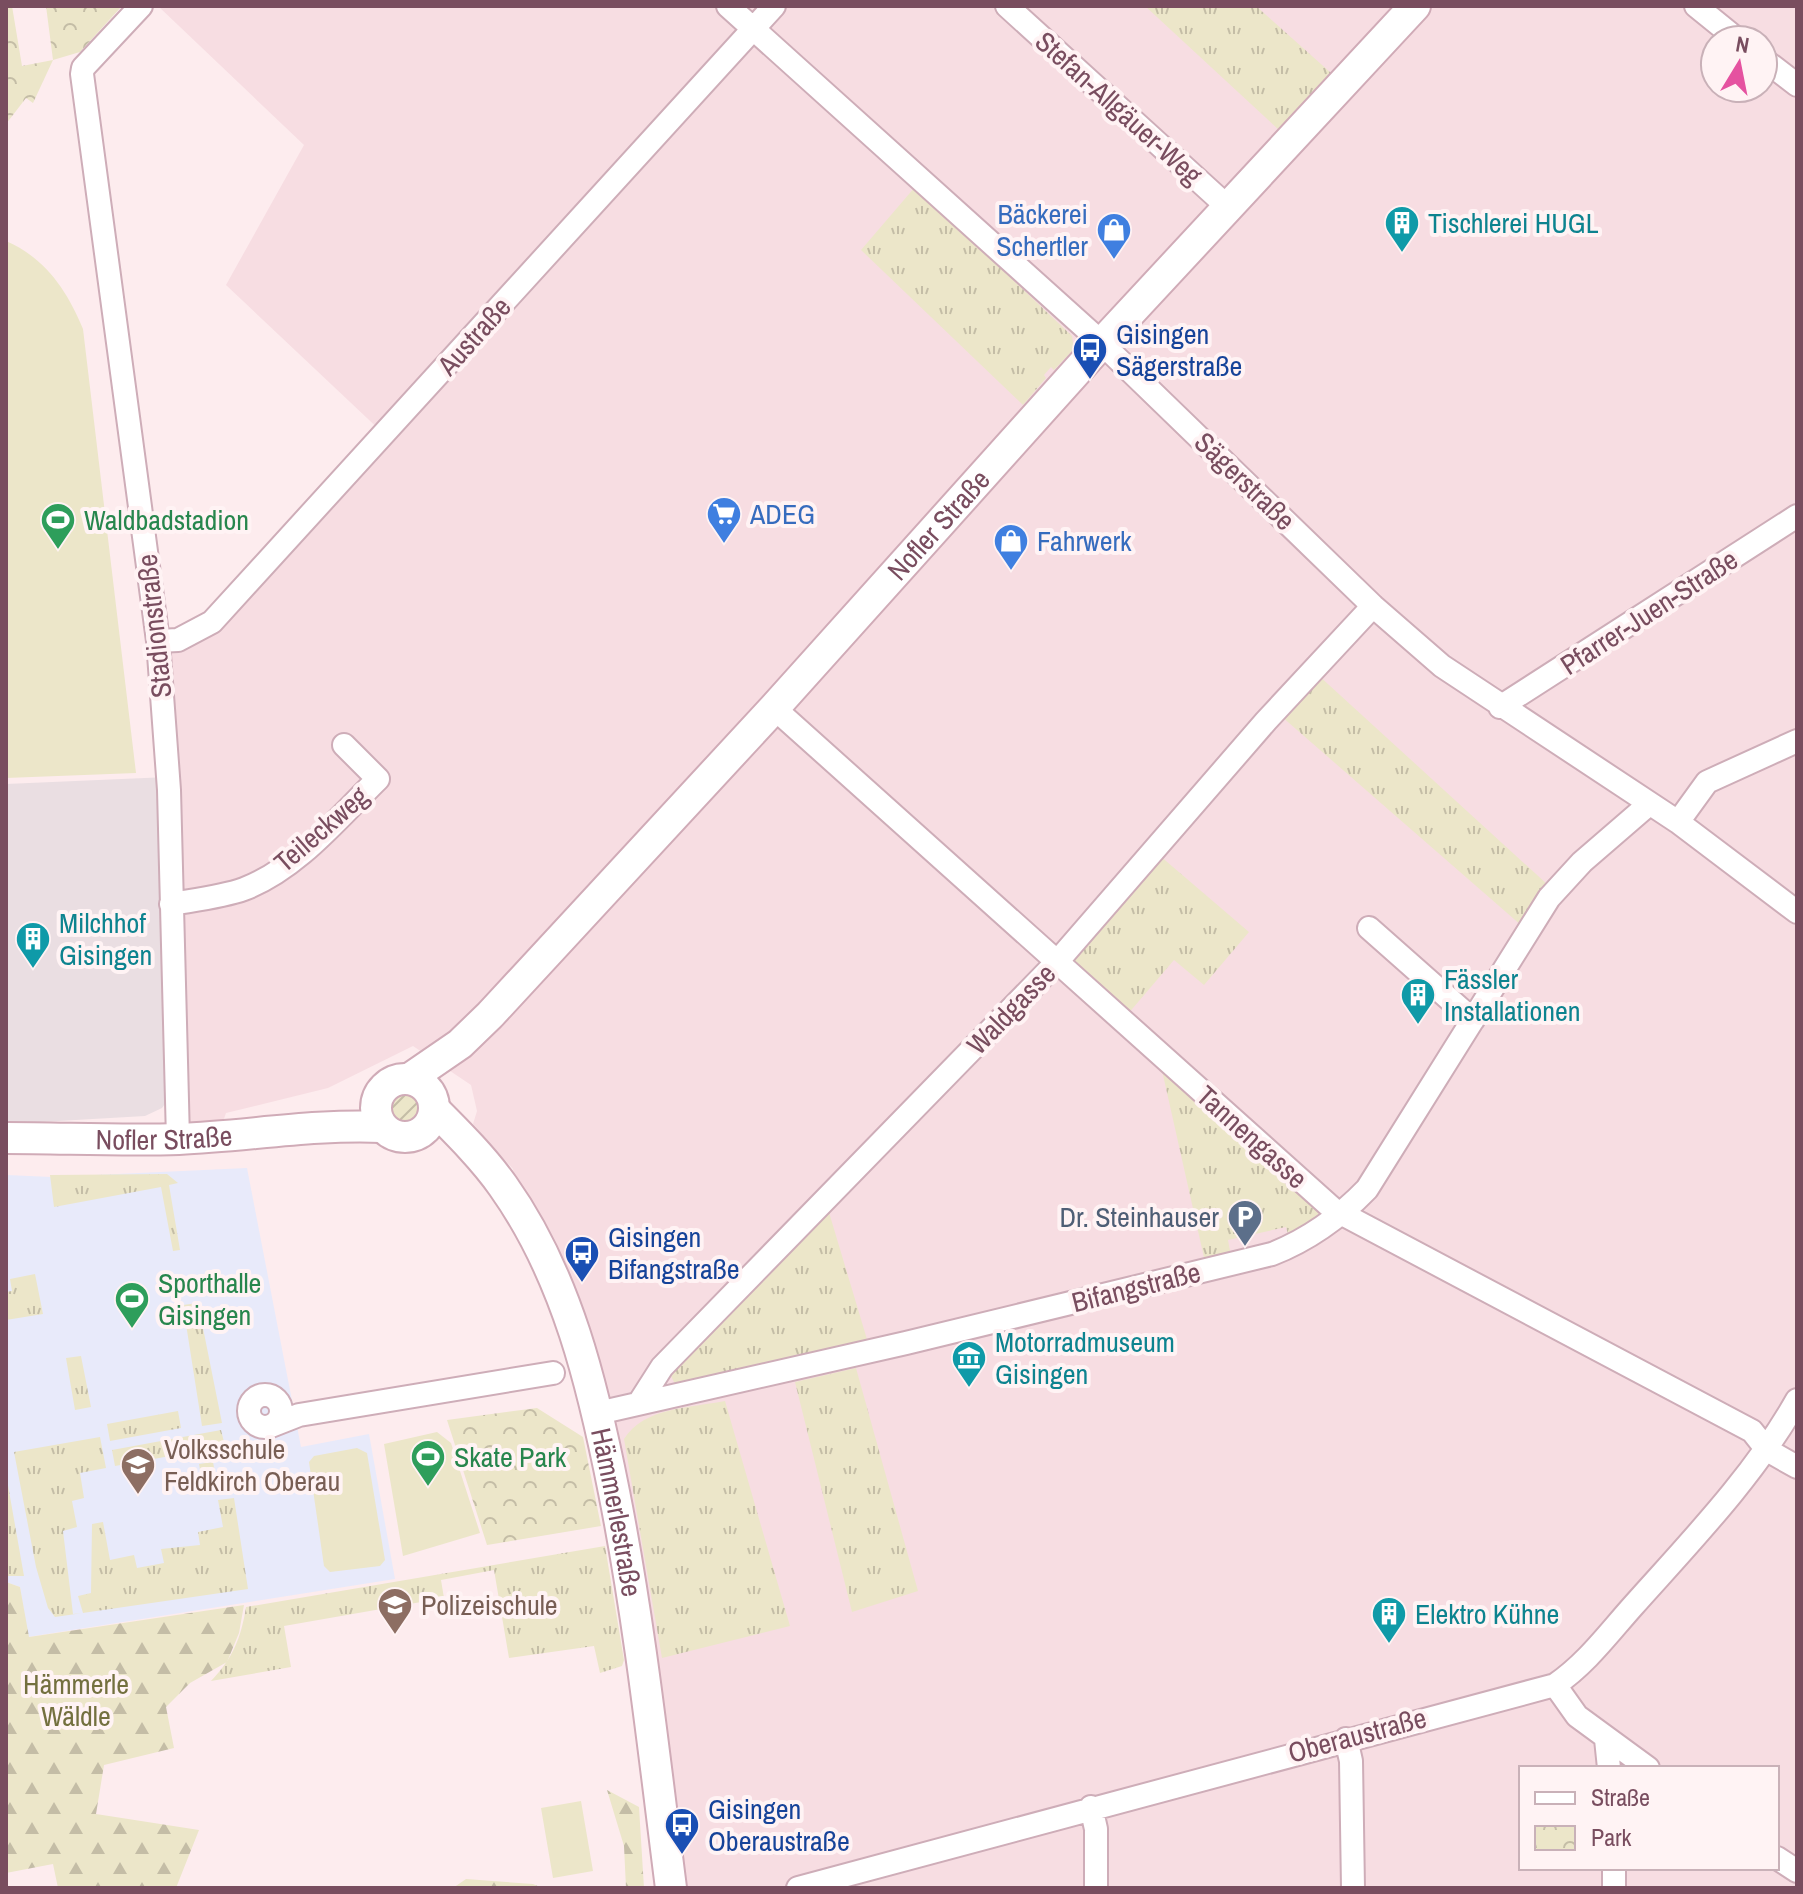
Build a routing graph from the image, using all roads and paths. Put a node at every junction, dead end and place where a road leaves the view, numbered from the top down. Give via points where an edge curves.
1 (141, 6) edge
2 (728, 6) edge
3 (774, 6) edge
4 (1007, 6) edge
5 (1415, 6) edge
6 (1696, 6) edge
7 (1718, 24) edge
8 (753, 29) junction
9 (1779, 71) edge
10 (1797, 85) edge
11 (1230, 209) junction
12 (1101, 344) junction
13 (1797, 516) edge
14 (1373, 606) junction
15 (158, 641) junction
16 (1500, 707) junction
17 (774, 708) junction
18 (1797, 741) edge
19 (344, 745) dead end
20 (1648, 805) junction
21 (1678, 822) junction
22 (171, 904) junction
23 (1797, 912) edge
24 (1369, 928) dead end
25 (1056, 963) junction
26 (1473, 1020) junction
27 (460, 1044) junction
28 (409, 1079) junction
29 (379, 1114) junction
30 (430, 1114) junction
31 (6, 1138) edge
32 (178, 1139) junction
33 (1342, 1215) junction
34 (553, 1373) dead end
35 (1797, 1400) edge
36 (639, 1403) junction
37 (598, 1413) junction
38 (299, 1415) junction
39 (1767, 1450) junction
40 (1797, 1467) edge
41 (1555, 1685) junction
42 (1346, 1739) junction
43 (1606, 1739) junction
44 (1609, 1766) edge
45 (1645, 1766) edge
46 (1091, 1807) junction
47 (1779, 1859) edge
48 (1797, 1871) edge
49 (671, 1888) edge
50 (798, 1888) edge
51 (1096, 1888) edge
52 (1353, 1888) edge

1 - 15 street, Stadionstraße via 83,68
2 - 8 street, Sägerstraße
3 - 8 street, Austraße
4 - 11 street, Stefan-Allgäuer-Weg
5 - 11 main road, Nofler Straße
6 - 7 street
8 - 12 street, Sägerstraße
8 - 15 street, Austraße via 212,622 178,640
9 - 10 street
11 - 12 main road, Nofler Straße
12 - 14 street, Sägerstraße
12 - 17 main road, Nofler Straße
13 - 16 street, Pfarrer-Juen-Straße
14 - 16 street, Sägerstraße via 1442,666
14 - 25 street, Waldgasse
15 - 22 street, Stadionstraße
16 - 20 street, Sägerstraße
17 - 25 street, Tannengasse
17 - 27 main road, Nofler Straße
18 - 21 street via 1707,782
19 - 22 street, Teileckweg via 378,779 325,830 292,860 245,889
20 - 21 street, Sägerstraße
20 - 26 street, Bifangstraße via 1549,898
21 - 23 street, Sägerstraße
22 - 32 street, Stadionstraße
24 - 26 street
25 - 33 street, Tannengasse
25 - 36 street, Waldgasse via 662,1367
26 - 33 street, Bifangstraße via 1367,1189
27 - 28 main road, Nofler Straße
27 - 30 main road, Nofler Straße
28 - 29 main road, Nofler Straße via 385,1086
28 - 30 main road via 427,1089
29 - 30 main road, Nofler Straße via 401,1137
29 - 32 main road, Nofler Straße via 273,1133
30 - 37 main road, Hämmerlestraße via 482,1163 519,1211 588,1367
31 - 32 main road, Nofler Straße
33 - 36 street, Bifangstraße via 1272,1254
33 - 39 street, Tannengasse via 1752,1431
34 - 38 street
35 - 39 street, Oberaustraße
36 - 37 street, Bifangstraße
37 - 49 main road, Hämmerlestraße via 629,1567
38 - 38 street via 285,1412 266,1395 249,1406 255,1425 271,1426
39 - 40 street, Tannengasse
39 - 41 street, Oberaustraße via 1579,1667
41 - 42 street, Oberaustraße
41 - 43 street via 1577,1716
42 - 46 street, Oberaustraße
42 - 52 street
43 - 44 street
43 - 45 street
46 - 50 street, Oberaustraße
46 - 51 street
47 - 48 street

